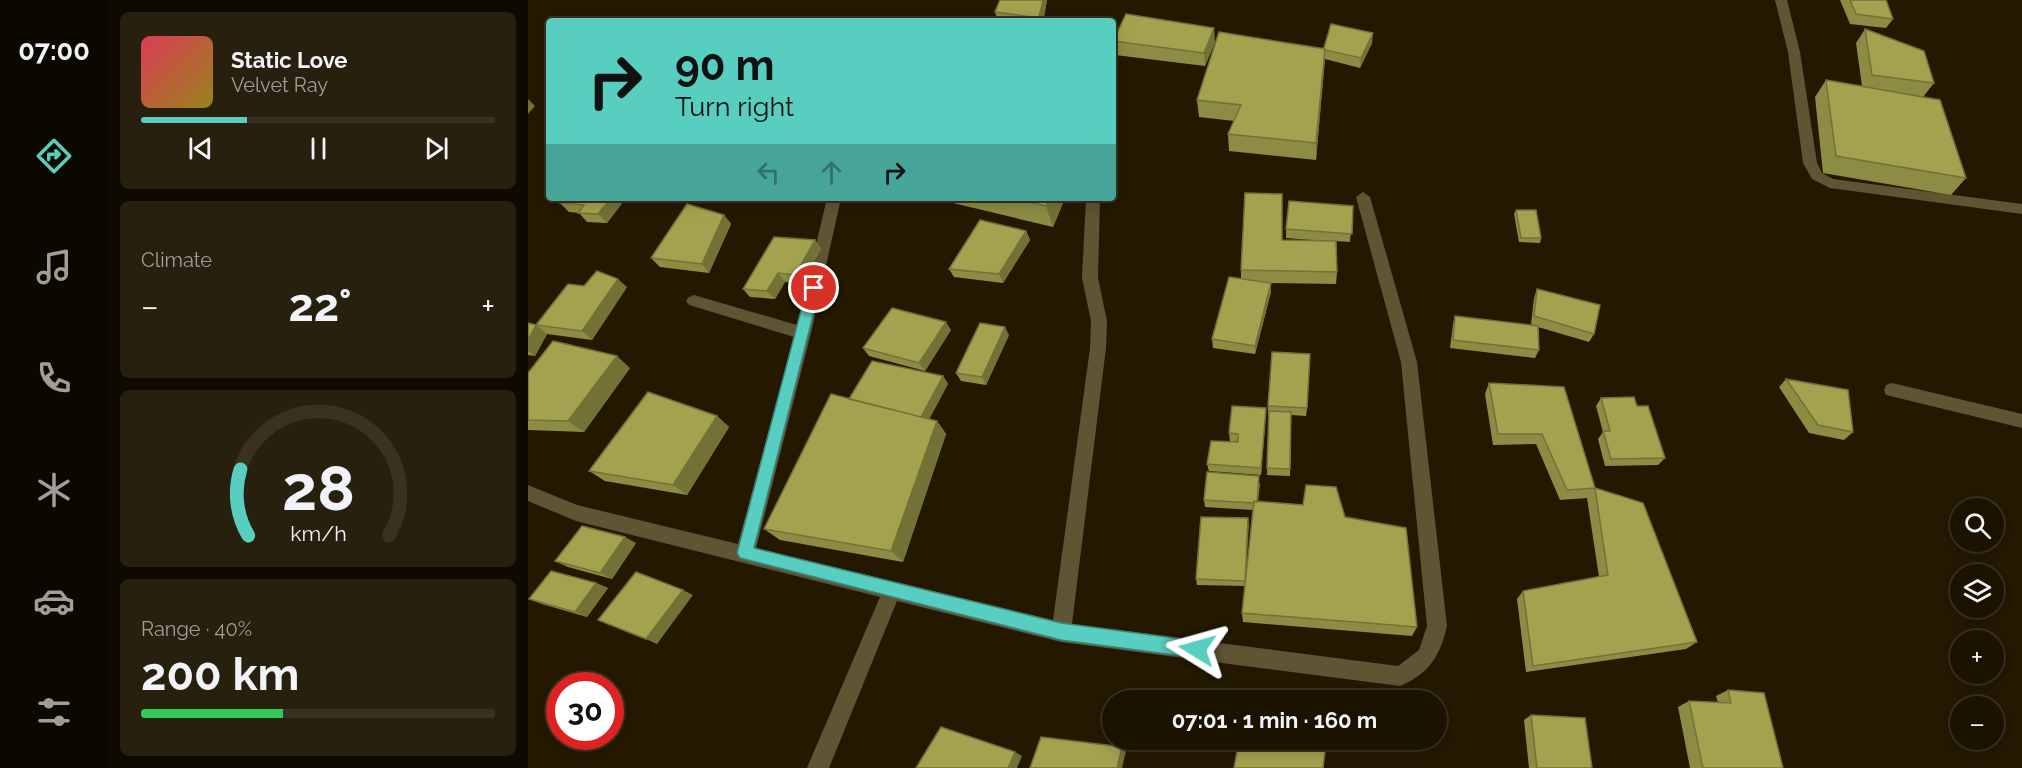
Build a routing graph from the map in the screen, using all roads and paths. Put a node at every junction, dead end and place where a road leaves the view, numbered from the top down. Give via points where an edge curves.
1 (1780, 0) edge
2 (1363, 197) dead end
3 (833, 201) edge
4 (1093, 201) edge
5 (2022, 209) edge
6 (694, 301) dead end
7 (803, 333) junction
8 (1892, 390) dead end
9 (2022, 421) edge
10 (528, 494) edge
11 (745, 553) junction
12 (892, 590) junction
13 (1061, 632) junction
14 (818, 768) edge

1 - 5 street via 1794,52 1810,164 1817,176 1830,183
2 - 13 street via 1409,362 1437,626 1433,649 1421,664 1400,676
3 - 7 street
4 - 13 street via 1090,278 1099,321 1098,348
6 - 7 street
7 - 11 street
8 - 9 street
10 - 11 street via 576,513
11 - 12 street
12 - 13 street
12 - 14 street

